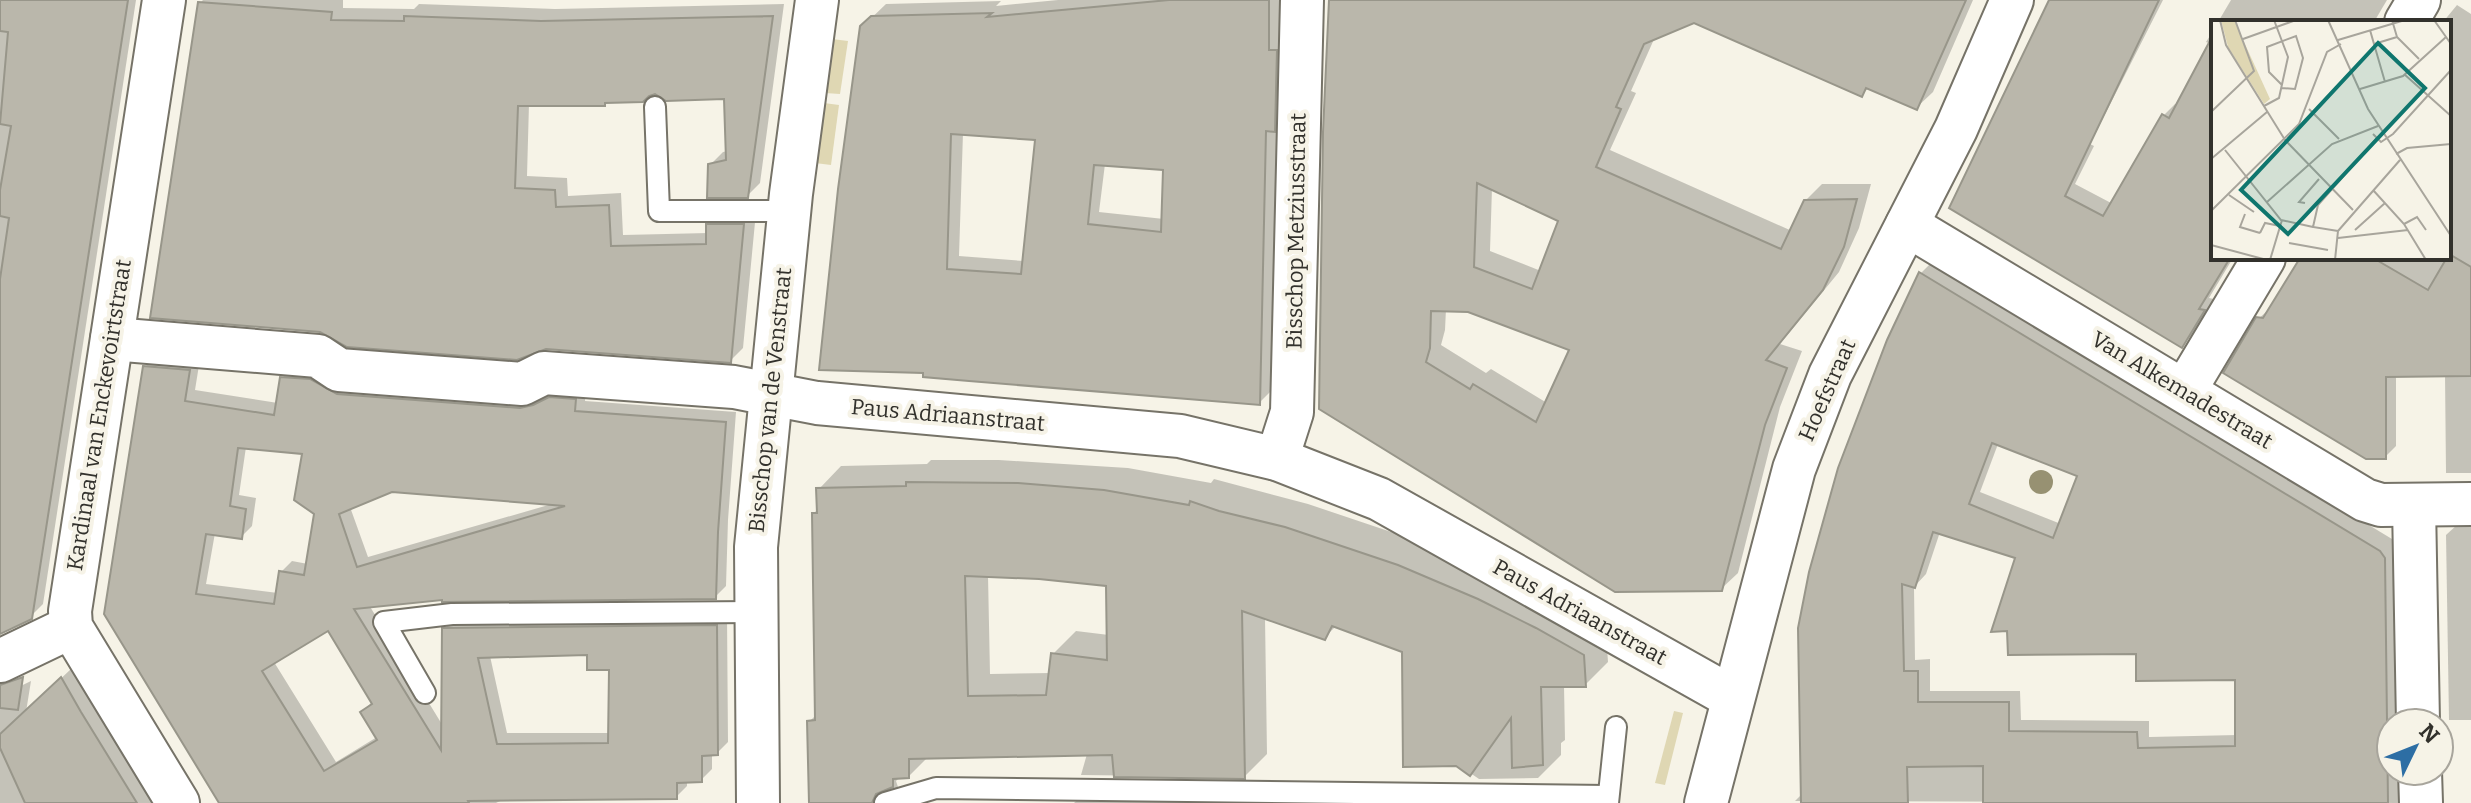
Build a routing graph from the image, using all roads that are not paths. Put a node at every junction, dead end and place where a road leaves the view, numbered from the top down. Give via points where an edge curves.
1 (164, 0) edge
2 (817, 0) edge
3 (1302, 0) edge
4 (2012, 0) edge
5 (2419, 0) edge
6 (2407, 20) edge
7 (655, 107) dead end
8 (789, 211) junction
9 (1907, 225) junction
10 (2263, 260) edge
11 (112, 339) junction
12 (2185, 390) junction
13 (770, 393) junction
14 (1277, 459) junction
15 (2471, 504) edge
16 (2414, 505) junction
17 (756, 612) junction
18 (71, 627) junction
19 (2, 654) edge
20 (425, 693) dead end
21 (1733, 698) junction
22 (2418, 707) edge
23 (1616, 727) dead end
24 (1608, 800) edge
25 (178, 803) edge
26 (758, 803) edge
27 (885, 803) edge
28 (1706, 803) edge

1 - 11 street, Kardinaal van Enckevoirtstraat
2 - 8 street, Bisschop van de Venstraat
3 - 14 street, Bisschop Metziusstraat via 1292,412
4 - 9 street, Hoefstraat
5 - 6 street
7 - 8 lane via 659,211
8 - 13 street, Bisschop van de Venstraat
9 - 12 street, Van Alkemadestraat
9 - 21 street, Hoefstraat via 1830,375 1794,469
10 - 12 street
11 - 13 street, Paus Adriaanstraat via 318,356 339,370 522,384 544,373
11 - 18 street, Kardinaal van Enckevoirtstraat via 71,590
12 - 16 street, Van Alkemadestraat via 2365,500
13 - 14 street, Paus Adriaanstraat via 817,403 1180,436
13 - 17 street, Bisschop van de Venstraat via 756,547
14 - 21 street, Paus Adriaanstraat via 1379,499
15 - 16 street, Van Alkemadestraat
16 - 22 street
17 - 20 lane via 452,614 384,622
17 - 26 street, Bisschop van de Venstraat
18 - 19 street
18 - 25 street
21 - 28 street, Hoefstraat
23 - 24 lane
24 - 27 lane via 936,788

